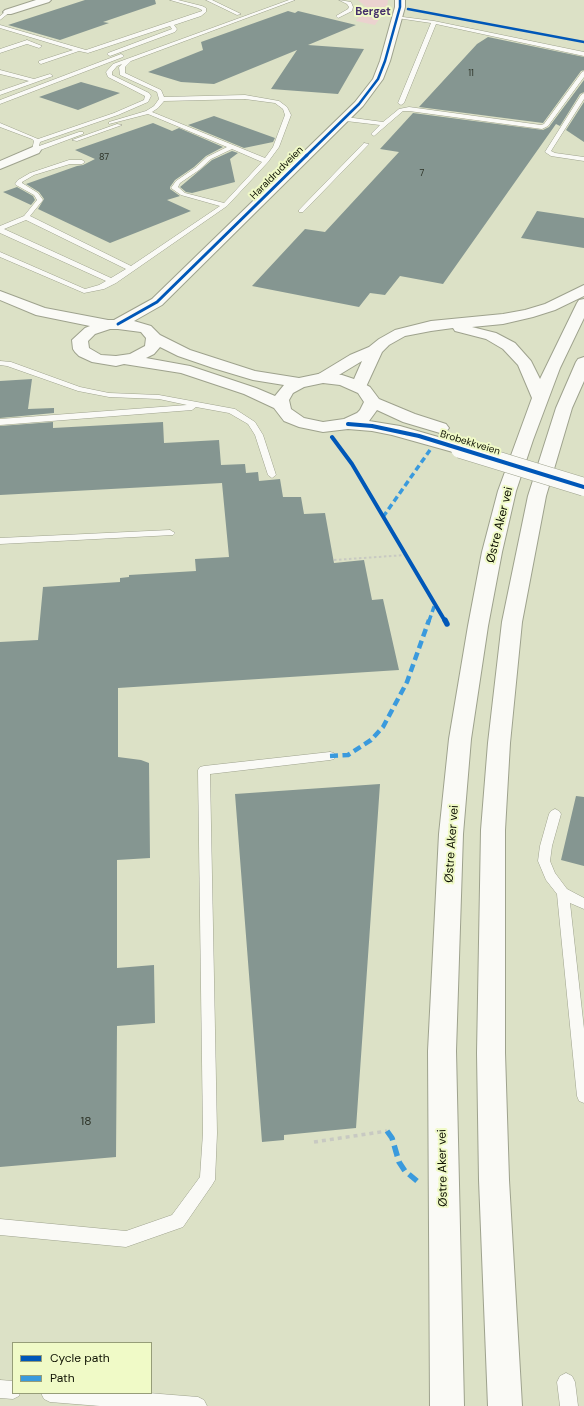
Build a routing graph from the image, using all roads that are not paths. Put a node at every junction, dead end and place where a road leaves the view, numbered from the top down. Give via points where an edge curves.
1 (46, 0) edge
2 (172, 0) edge
3 (207, 0) edge
4 (293, 0) edge
5 (341, 0) edge
6 (400, 0) edge
7 (265, 3) dead end
8 (200, 7) junction
9 (238, 14) junction
10 (2, 17) edge
11 (338, 17) dead end
12 (397, 17) junction
13 (434, 22) junction
14 (171, 24) junction
15 (0, 26) edge
16 (12, 30) junction
17 (6, 32) dead end
18 (122, 40) junction
19 (138, 44) junction
20 (62, 45) junction
21 (44, 47) dead end
22 (50, 49) dead end
23 (78, 50) junction
24 (0, 51) edge
25 (584, 54) edge
26 (130, 60) junction
27 (41, 62) dead end
28 (65, 70) dead end
29 (0, 72) edge
30 (58, 73) dead end
31 (584, 73) edge
32 (34, 81) junction
33 (0, 93) edge
34 (584, 95) edge
35 (162, 99) junction
36 (0, 102) edge
37 (401, 103) dead end
38 (147, 112) junction
39 (346, 118) junction
40 (384, 124) junction
41 (0, 125) edge
42 (374, 134) dead end
43 (35, 143) junction
44 (366, 144) dead end
45 (231, 147) junction
46 (20, 158) junction
47 (584, 159) edge
48 (266, 161) junction
49 (82, 162) dead end
50 (0, 165) edge
51 (225, 205) junction
52 (301, 211) dead end
53 (26, 217) junction
54 (0, 229) edge
55 (0, 254) edge
56 (132, 269) junction
57 (113, 280) junction
58 (584, 290) edge
59 (0, 295) edge
60 (157, 302) junction
61 (584, 303) edge
62 (41, 312) junction
63 (113, 324) junction
64 (444, 326) junction
65 (153, 336) junction
66 (80, 340) junction
67 (375, 350) junction
68 (125, 360) junction
69 (584, 362) edge
70 (0, 363) edge
71 (323, 378) junction
72 (299, 383) junction
73 (359, 386) junction
74 (584, 398) edge
75 (372, 402) junction
76 (552, 403) junction
77 (281, 405) junction
78 (206, 406) junction
79 (0, 422) edge
80 (348, 424) junction
81 (464, 443) junction
82 (584, 471) edge
83 (272, 475) dead end
84 (584, 487) edge
85 (170, 533) dead end
86 (0, 541) edge
87 (330, 756) dead end
88 (555, 814) dead end
89 (563, 894) junction
90 (584, 904) edge
91 (584, 1096) edge
92 (0, 1227) edge
93 (566, 1382) dead end
94 (0, 1389) edge
95 (12, 1390) edge
96 (61, 1394) edge
97 (198, 1406) edge
98 (447, 1406) edge
99 (505, 1406) edge
100 (569, 1406) edge

1 - 10 main road
2 - 8 lane
3 - 8 lane
3 - 9 lane
4 - 26 lane
5 - 11 lane via 349,3 351,7
6 - 12 main road, Haraldrudveien
7 - 9 lane via 261,7
8 - 14 lane via 205,10 200,15
9 - 36 lane
12 - 13 lane
12 - 39 main road, Haraldrudveien via 378,79
13 - 25 lane
13 - 37 lane
14 - 18 lane
14 - 19 lane via 173,32
15 - 16 lane
16 - 17 lane
16 - 20 lane
18 - 19 lane
18 - 23 lane via 86,52
19 - 28 lane
20 - 22 lane
20 - 23 lane
21 - 24 lane via 27,42
23 - 27 lane
26 - 35 lane via 122,67 122,74 159,91
26 - 43 lane via 110,69 109,74 113,79 147,94 148,99 116,114
29 - 32 lane
30 - 32 lane
31 - 40 lane via 542,127 409,109 401,110
32 - 33 lane
34 - 47 lane via 548,152
35 - 38 lane via 156,107
35 - 48 lane via 245,97 277,102 285,108 288,115 276,147
38 - 43 lane
38 - 45 lane
38 - 46 lane via 139,118
39 - 40 lane
39 - 60 main road, Haraldrudveien
40 - 42 lane
41 - 43 lane
43 - 46 main road
44 - 52 lane
45 - 48 lane
45 - 51 lane via 209,158 174,188 202,200
46 - 50 main road
48 - 51 lane
49 - 53 lane via 62,164 20,181 18,184 36,194 40,200
51 - 56 lane
53 - 54 lane
53 - 56 lane
54 - 57 lane
55 - 57 lane via 84,291 101,287
56 - 57 lane
58 - 64 main road via 550,307 528,314
59 - 62 main road
60 - 63 main road, Haraldrudveien
60 - 65 main road via 151,325
61 - 76 main road, Østre Aker vei via 552,368
62 - 63 main road
62 - 66 main road
63 - 65 main road via 138,326
63 - 66 main road, Haraldrudveien via 90,331
64 - 67 main road via 400,333
64 - 76 main road via 491,336 509,346
65 - 68 main road via 152,347 148,351
65 - 72 main road via 184,354 219,366
66 - 68 main road via 81,349 90,357
67 - 71 main road
67 - 73 main road
68 - 77 main road via 184,369 243,388
69 - 76 main road, Østre Aker vei
70 - 78 lane via 78,389 108,395 159,397
71 - 72 main road
71 - 73 main road via 342,380
72 - 77 main road via 287,390
73 - 75 main road
74 - 76 main road
75 - 80 main road via 363,417
75 - 81 main road, Brobekkveien
76 - 98 main road, Østre Aker vei via 508,491 492,552 460,739 451,834 442,1052
76 - 99 main road, Østre Aker vei via 512,622 493,830 491,926 494,1180
77 - 80 main road via 287,414 299,422 323,427
78 - 79 lane
78 - 83 lane via 232,411 251,422 259,435
80 - 81 main road, Brobekkveien
81 - 82 main road, Brobekkveien
81 - 84 main road, Brobekkveien, bridge
85 - 86 lane
87 - 92 lane via 204,770 210,1133 207,1180 177,1221 126,1239
88 - 89 lane via 544,861 550,876
89 - 90 lane
89 - 91 lane
93 - 100 lane
94 - 95 lane
96 - 97 lane

